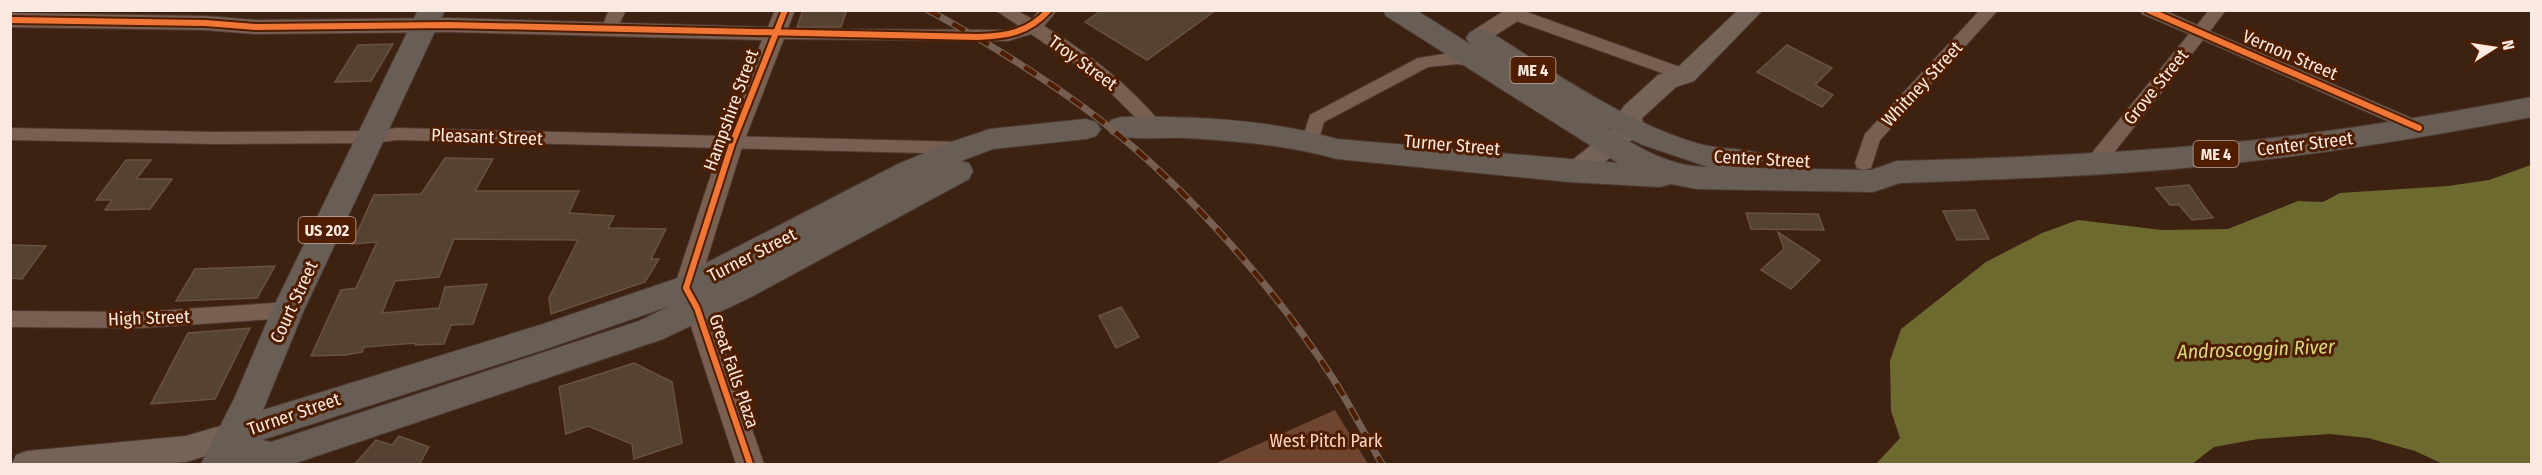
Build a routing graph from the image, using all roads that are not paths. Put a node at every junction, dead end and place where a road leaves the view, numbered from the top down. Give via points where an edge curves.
1 (785, 10) edge
2 (1003, 10) edge
3 (1049, 10) edge
4 (1395, 10) edge
5 (1752, 10) edge
6 (1990, 10) edge
7 (2148, 10) edge
8 (2218, 10) edge
9 (1517, 12) edge
10 (1427, 18) edge
11 (428, 19) edge
12 (10, 20) edge
13 (614, 20) edge
14 (1034, 27) junction
15 (2200, 33) junction
16 (775, 34) junction
17 (1477, 49) junction
18 (1424, 62) junction
19 (1685, 75) junction
20 (2532, 107) edge
21 (1154, 126) junction
22 (1120, 127) dead end
23 (2419, 128) junction
24 (1086, 129) dead end
25 (10, 134) edge
26 (1044, 134) junction
27 (373, 137) junction
28 (1311, 140) junction
29 (732, 144) junction
30 (964, 148) junction
31 (1609, 152) junction
32 (1864, 163) junction
33 (2094, 164) junction
34 (1707, 169) junction
35 (1897, 172) junction
36 (691, 298) junction
37 (288, 310) junction
38 (10, 319) edge
39 (226, 450) edge
40 (269, 461) edge
41 (27, 465) edge
42 (750, 465) edge

1 - 16 street, Hampshire Street
2 - 14 street, Troy Street
3 - 14 street
4 - 10 highway, ME 4
5 - 19 main road
6 - 32 street, Whitney Street via 1871,138
7 - 15 street, Vernon Street
8 - 15 street, Grove Street
9 - 17 street
9 - 19 street
10 - 17 highway, ME 4
10 - 18 street
11 - 12 street via 256,27
11 - 13 street via 448,25
11 - 27 highway, Court Street / US 202
13 - 16 street
14 - 16 street via 1008,36 977,37
14 - 21 street, Troy Street via 1138,105
15 - 23 street, Vernon Street
15 - 33 street, Grove Street
16 - 29 street, Hampshire Street
17 - 18 street via 1457,58
17 - 31 highway, ME 4
18 - 28 street via 1316,119
19 - 31 main road via 1681,89 1647,125
20 - 23 highway, Center Street / ME 4
21 - 22 highway, Turner Street
21 - 28 highway, Turner Street
23 - 33 highway, Center Street / ME 4 via 2260,151
24 - 26 highway, Turner Street
25 - 27 street, Pleasant Street
26 - 30 highway, Turner Street via 990,139
26 - 36 highway, Turner Street via 948,175 750,283
27 - 29 street, Pleasant Street via 397,134
27 - 37 highway, Court Street / US 202
28 - 31 highway, Turner Street via 1337,149
29 - 30 street, Pleasant Street
29 - 36 street, Hampshire Street
30 - 36 highway, Turner Street via 909,172
31 - 34 highway, Turner Street
31 - 34 highway, Center Street / ME 4 via 1662,171
32 - 34 highway, Center Street / ME 4
32 - 35 highway, Center Street / ME 4
33 - 35 highway, Center Street / ME 4
34 - 35 highway, Center Street / ME 4 via 1873,181
36 - 39 highway, Turner Street via 543,337 292,414
36 - 40 highway, Turner Street via 651,330 291,449
36 - 42 street, Great Falls Plaza
37 - 38 street, High Street via 140,320
37 - 39 highway, Court Street / US 202
39 - 40 highway, Turner Street
39 - 41 main road via 186,449

